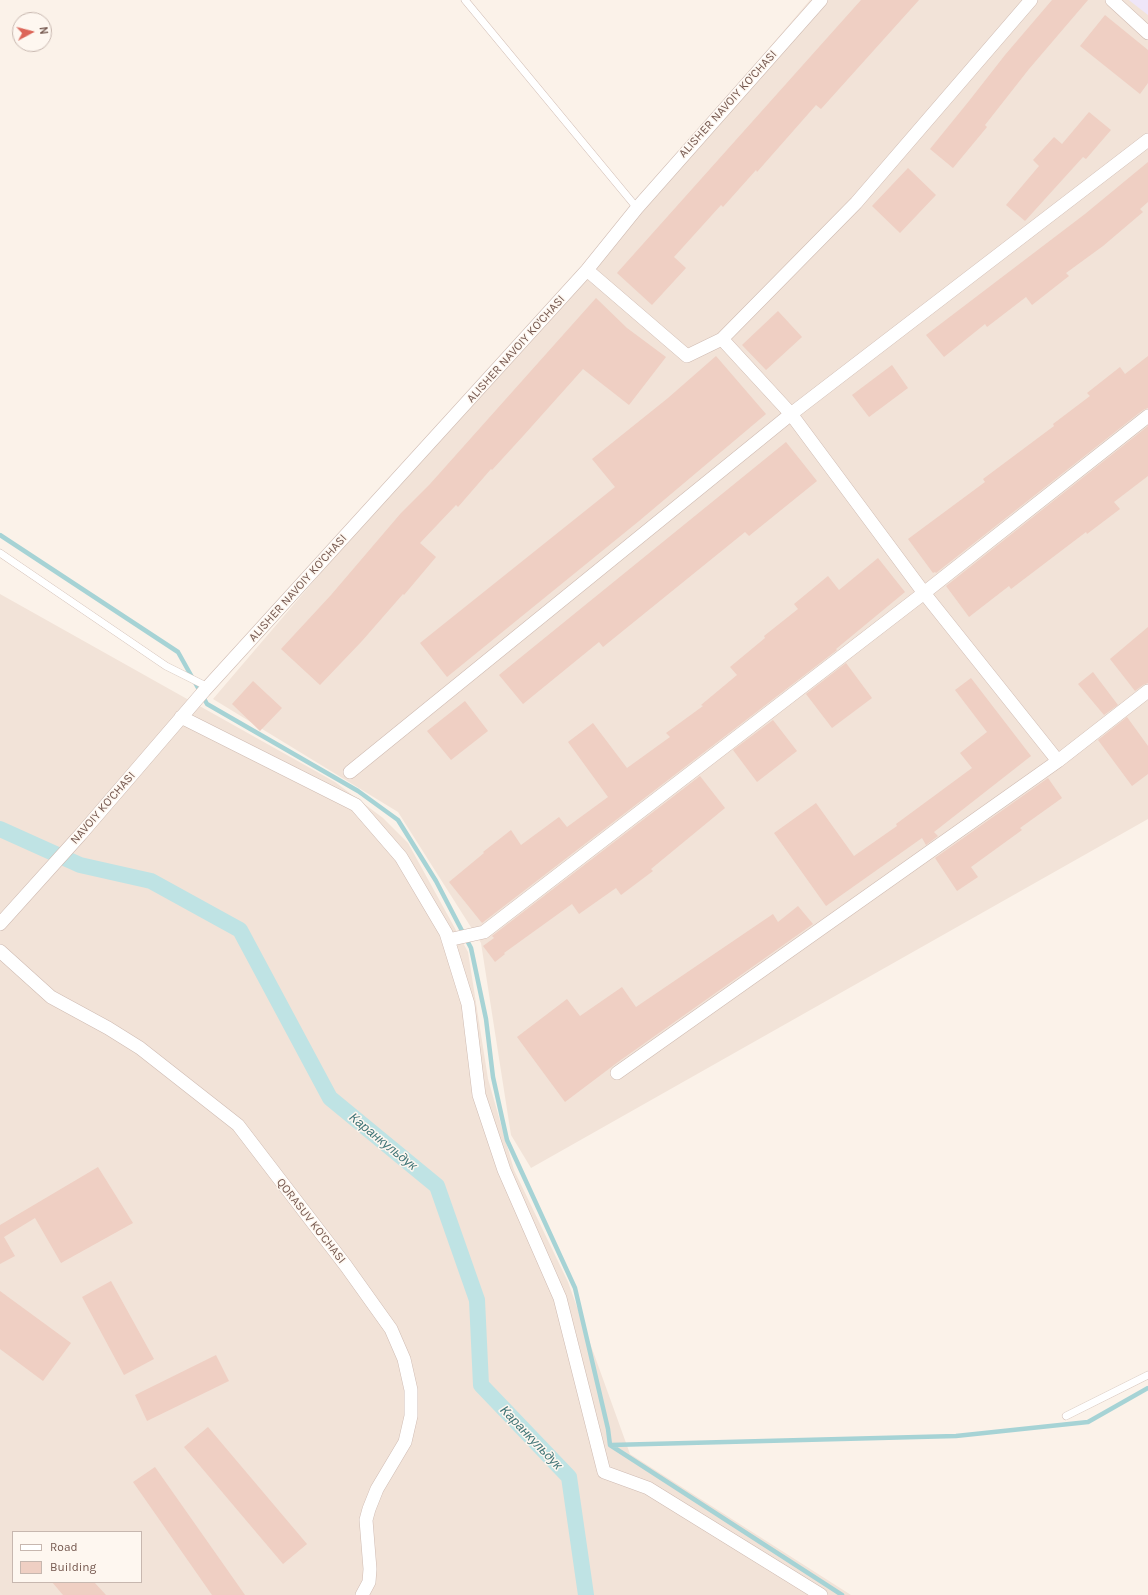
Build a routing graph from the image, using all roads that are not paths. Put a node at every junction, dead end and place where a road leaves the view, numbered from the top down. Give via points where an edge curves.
1 (465, 0) edge
2 (821, 0) edge
3 (1031, 0) edge
4 (1112, 0) edge
5 (1148, 33) edge
6 (1148, 140) edge
7 (637, 208) junction
8 (587, 270) junction
9 (722, 339) junction
10 (791, 414) junction
11 (1148, 416) edge
12 (0, 553) edge
13 (924, 593) junction
14 (206, 689) junction
15 (1148, 691) edge
16 (181, 717) junction
17 (1058, 761) junction
18 (350, 772) dead end
19 (0, 924) edge
20 (448, 940) junction
21 (0, 951) edge
22 (617, 1073) dead end
23 (1148, 1375) edge
24 (1066, 1416) dead end
25 (362, 1595) edge
26 (821, 1595) edge

1 - 7 lane
2 - 7 street, ALISHER NAVOIY KO'CHASI
3 - 9 street via 856,203
4 - 5 street
6 - 10 street
7 - 8 street, ALISHER NAVOIY KO'CHASI
8 - 9 street via 687,356
8 - 14 street, ALISHER NAVOIY KO'CHASI
9 - 10 street
10 - 13 street
10 - 18 street
11 - 13 street
12 - 14 lane via 166,666
13 - 17 street
13 - 20 street via 484,932
14 - 16 street, NAVOIY KO'CHASI
15 - 17 street
16 - 19 street, NAVOIY KO'CHASI
16 - 20 street via 356,805 401,856
17 - 22 street
20 - 26 street via 468,1004 479,1096 504,1170 560,1298 604,1472 648,1488
21 - 25 street, QORASUV KO'CHASI via 51,998 140,1048 238,1125 391,1329 404,1359 410,1390 411,1416 405,1442 377,1489 369,1509 366,1520 369,1582
23 - 24 lane

